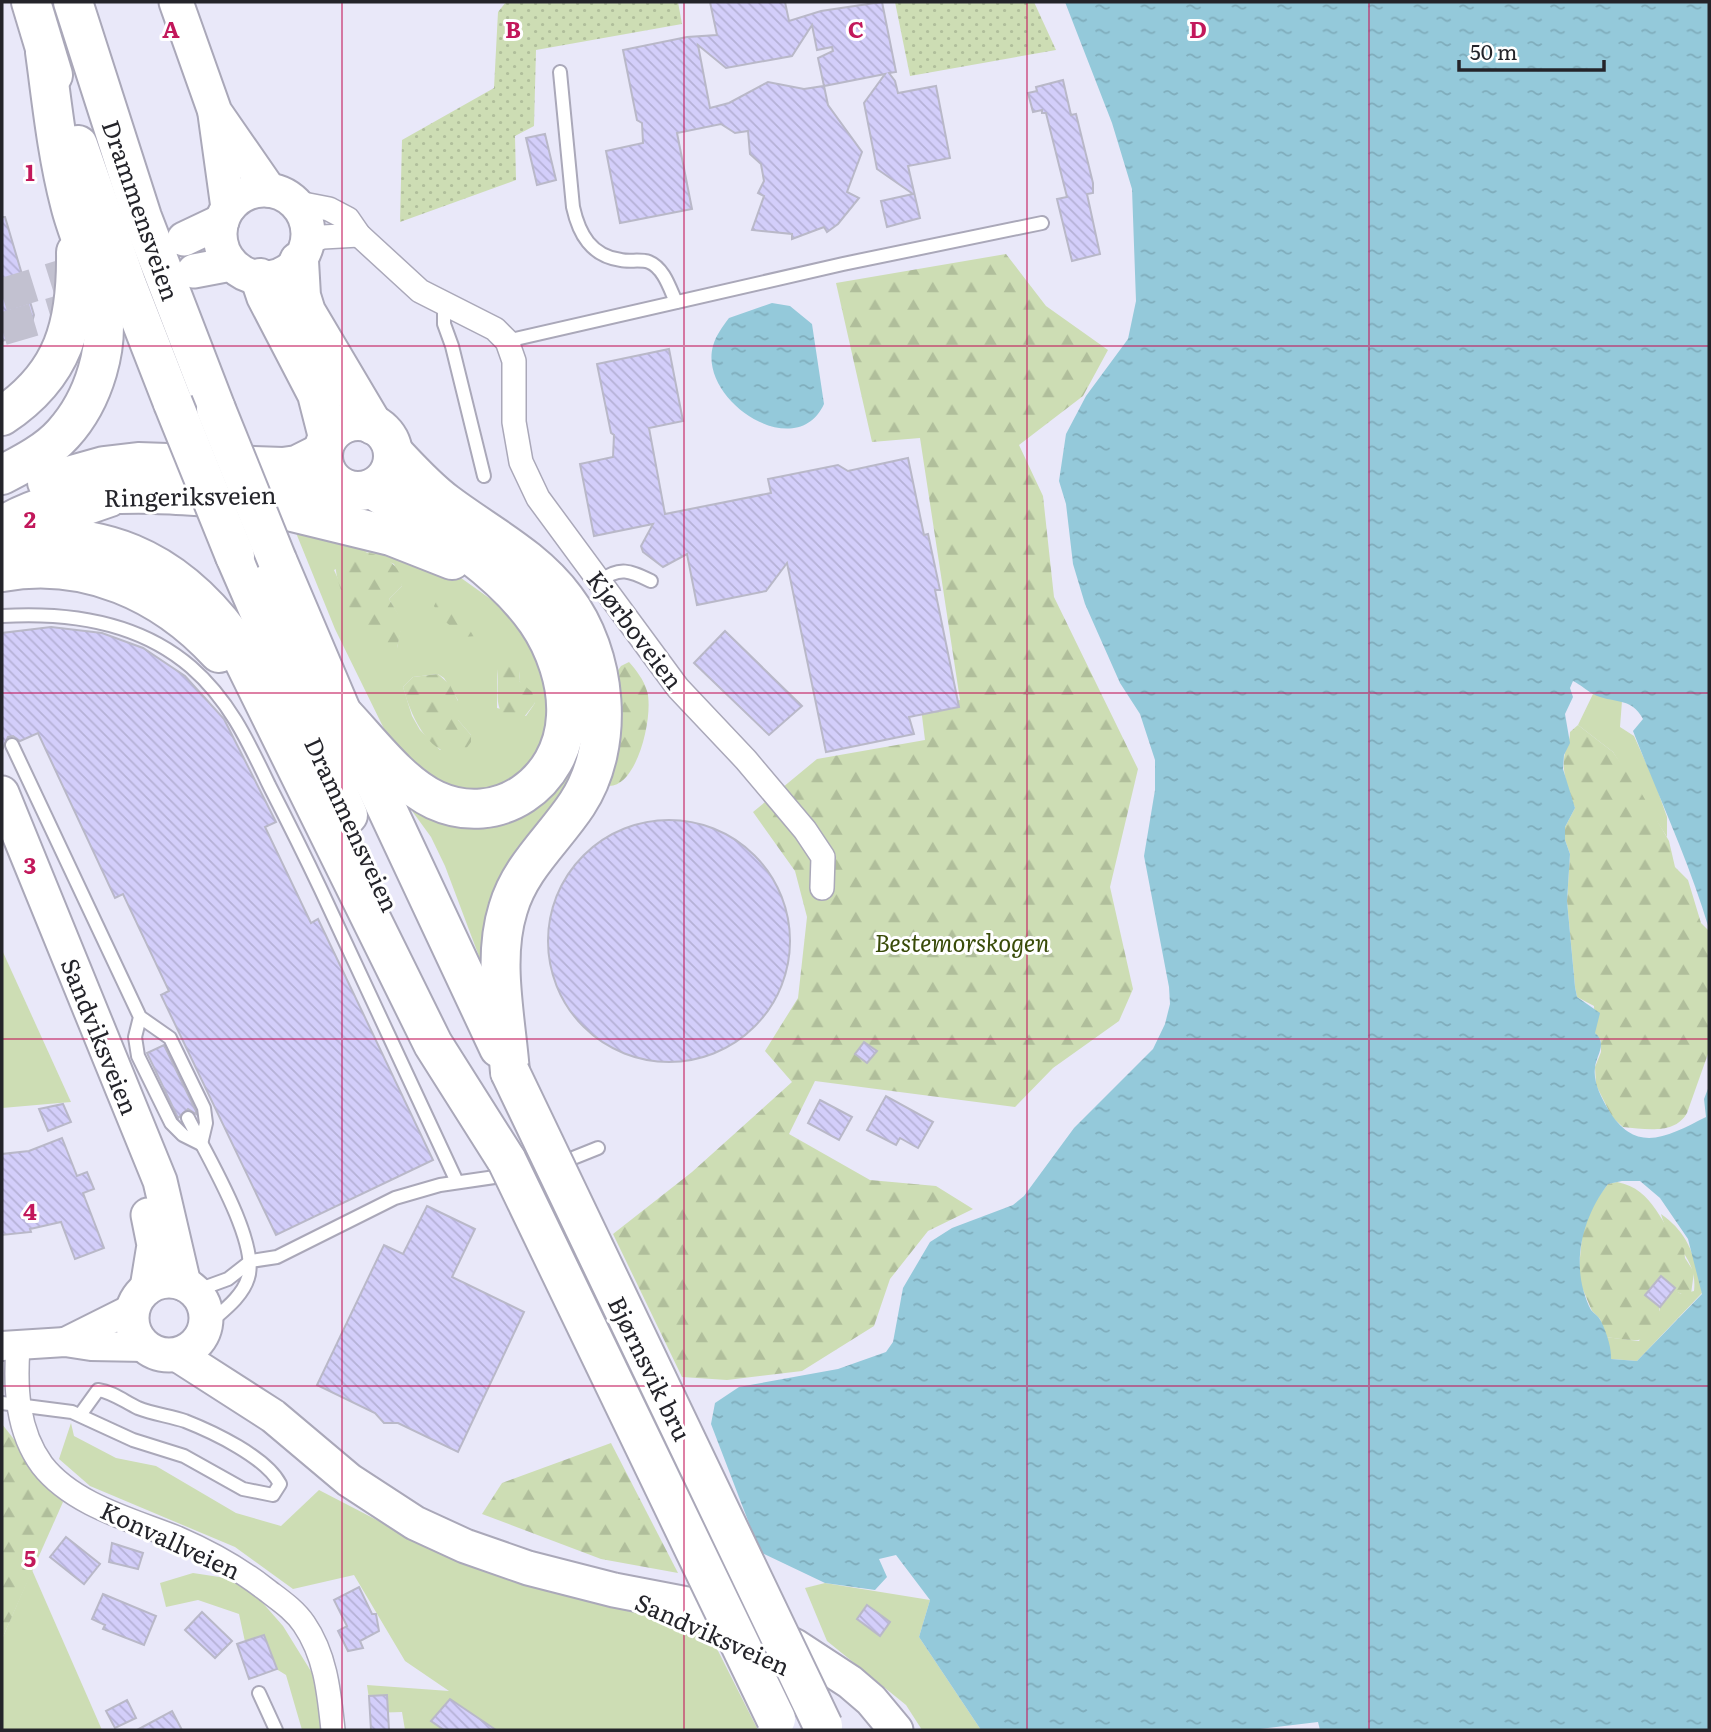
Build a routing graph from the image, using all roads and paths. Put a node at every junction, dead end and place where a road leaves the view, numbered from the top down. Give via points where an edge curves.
1 (176, 2) edge
2 (74, 5) edge
3 (38, 24) edge
4 (560, 72) dead end
5 (215, 112) junction
6 (281, 196) junction
7 (225, 214) junction
8 (1042, 223) dead end
9 (76, 229) junction
10 (359, 235) junction
11 (184, 239) dead end
12 (303, 252) junction
13 (194, 271) dead end
14 (245, 271) junction
15 (676, 302) junction
16 (444, 304) junction
17 (507, 341) junction
18 (2, 416) edge
19 (383, 438) junction
20 (325, 444) junction
21 (2, 475) edge
22 (484, 476) dead end
23 (356, 488) junction
24 (143, 492) junction
25 (2, 498) edge
26 (246, 500) junction
27 (2, 526) edge
28 (40, 536) junction
29 (2, 539) edge
30 (2, 572) edge
31 (600, 581) junction
32 (651, 581) dead end
33 (499, 582) junction
34 (2, 616) edge
35 (261, 700) junction
36 (342, 713) junction
37 (12, 745) dead end
38 (2, 793) edge
39 (2, 854) edge
40 (822, 888) dead end
41 (492, 1002) junction
42 (140, 1017) junction
43 (470, 1092) junction
44 (188, 1118) dead end
45 (201, 1144) junction
46 (598, 1148) dead end
47 (463, 1182) junction
48 (251, 1261) junction
49 (190, 1288) junction
50 (140, 1298) junction
51 (205, 1330) junction
52 (65, 1342) junction
53 (10, 1347) edge
54 (145, 1347) junction
55 (178, 1355) junction
56 (10, 1404) edge
57 (80, 1415) junction
58 (273, 1416) junction
59 (614, 1590) junction
60 (259, 1693) dead end
61 (778, 1725) edge
62 (824, 1728) edge
63 (276, 1730) edge
64 (332, 1730) edge
65 (876, 1730) edge
66 (896, 1730) edge

1 - 5 main road
2 - 36 highway, Drammensveien, bridge via 142,217
3 - 9 highway
3 - 43 highway, Drammensveien, bridge via 127,285 173,403 314,740
4 - 15 lane via 578,228 587,244 601,254 649,262 664,274
5 - 6 main road
5 - 7 main road
6 - 7 main road via 254,191 240,197
6 - 10 street via 339,214
6 - 12 main road via 306,220
7 - 11 main road
7 - 14 main road via 221,243
8 - 15 lane
9 - 18 highway via 76,299 60,355 32,394
9 - 21 highway via 102,303 103,341 92,387 64,433
10 - 12 street via 323,237
10 - 16 street via 420,290
12 - 14 main road via 289,271
12 - 19 highway via 301,296 306,312
13 - 14 main road
14 - 20 highway via 266,296 314,386
15 - 17 lane
16 - 17 street via 495,329
16 - 22 lane via 444,324
17 - 31 street, Kjørboveien via 514,361 514,422 521,462 538,498
19 - 20 highway via 348,422
19 - 23 highway via 388,474
19 - 41 highway via 427,488 550,580 577,617 595,664 601,712 598,754 576,805 516,888
20 - 23 highway via 326,472
20 - 25 highway, Ringeriksveien via 297,465 166,461 115,465
23 - 26 highway, Ringeriksveien
23 - 33 highway via 478,560
24 - 26 highway, Ringeriksveien
24 - 27 highway, Ringeriksveien via 74,499 31,511
24 - 28 lane via 108,513
26 - 33 highway via 391,536
28 - 29 highway
28 - 35 highway via 80,538 122,549 186,585 232,637
30 - 35 highway via 69,570 134,589 185,620
31 - 32 lane via 625,569
31 - 40 street, Kjørboveien via 678,688 805,831 823,857
33 - 36 highway via 525,606 547,637 565,695 561,744 548,773 534,787 500,807 446,804 415,787
34 - 47 lane via 66,616 120,628 168,650 220,698 243,731
35 - 43 highway via 433,1044
36 - 41 highway, Drammensveien
37 - 42 lane
38 - 49 main road, Sandviksveien via 160,1181
39 - 50 main road, Sandviksveien via 146,1208 154,1245
41 - 62 highway, Bjørnsvik bru, bridge via 510,1072
42 - 45 lane via 170,1038 204,1108
42 - 45 lane via 135,1037 138,1056 171,1123
43 - 61 highway, Bjørnsvik bru, bridge
44 - 45 lane
45 - 48 lane via 244,1233
46 - 47 lane, bridge via 544,1170
47 - 48 lane via 395,1198 277,1257
48 - 49 lane via 228,1279
48 - 51 lane via 240,1293
49 - 50 main road via 165,1281
49 - 51 main road via 204,1304
50 - 52 street
50 - 54 main road via 133,1330
51 - 55 main road via 193,1347
51 - 58 main road, Sandviksveien
52 - 53 street
52 - 54 street
53 - 56 street, Konvallveien
54 - 55 main road via 161,1355
55 - 58 main road, Sandviksveien
56 - 57 lane
56 - 64 street, Konvallveien via 43,1466 72,1490 116,1515 179,1539 244,1572 304,1623 328,1680
57 - 57 lane via 184,1457 243,1489 266,1495 278,1490 275,1475 230,1441 185,1421 139,1409 106,1391 99,1390
58 - 59 main road, Sandviksveien via 349,1480 425,1528 504,1560
59 - 65 main road, Sandviksveien via 730,1635 805,1674
59 - 66 main road, Sandviksveien via 713,1609 767,1631 850,1682
60 - 63 lane

